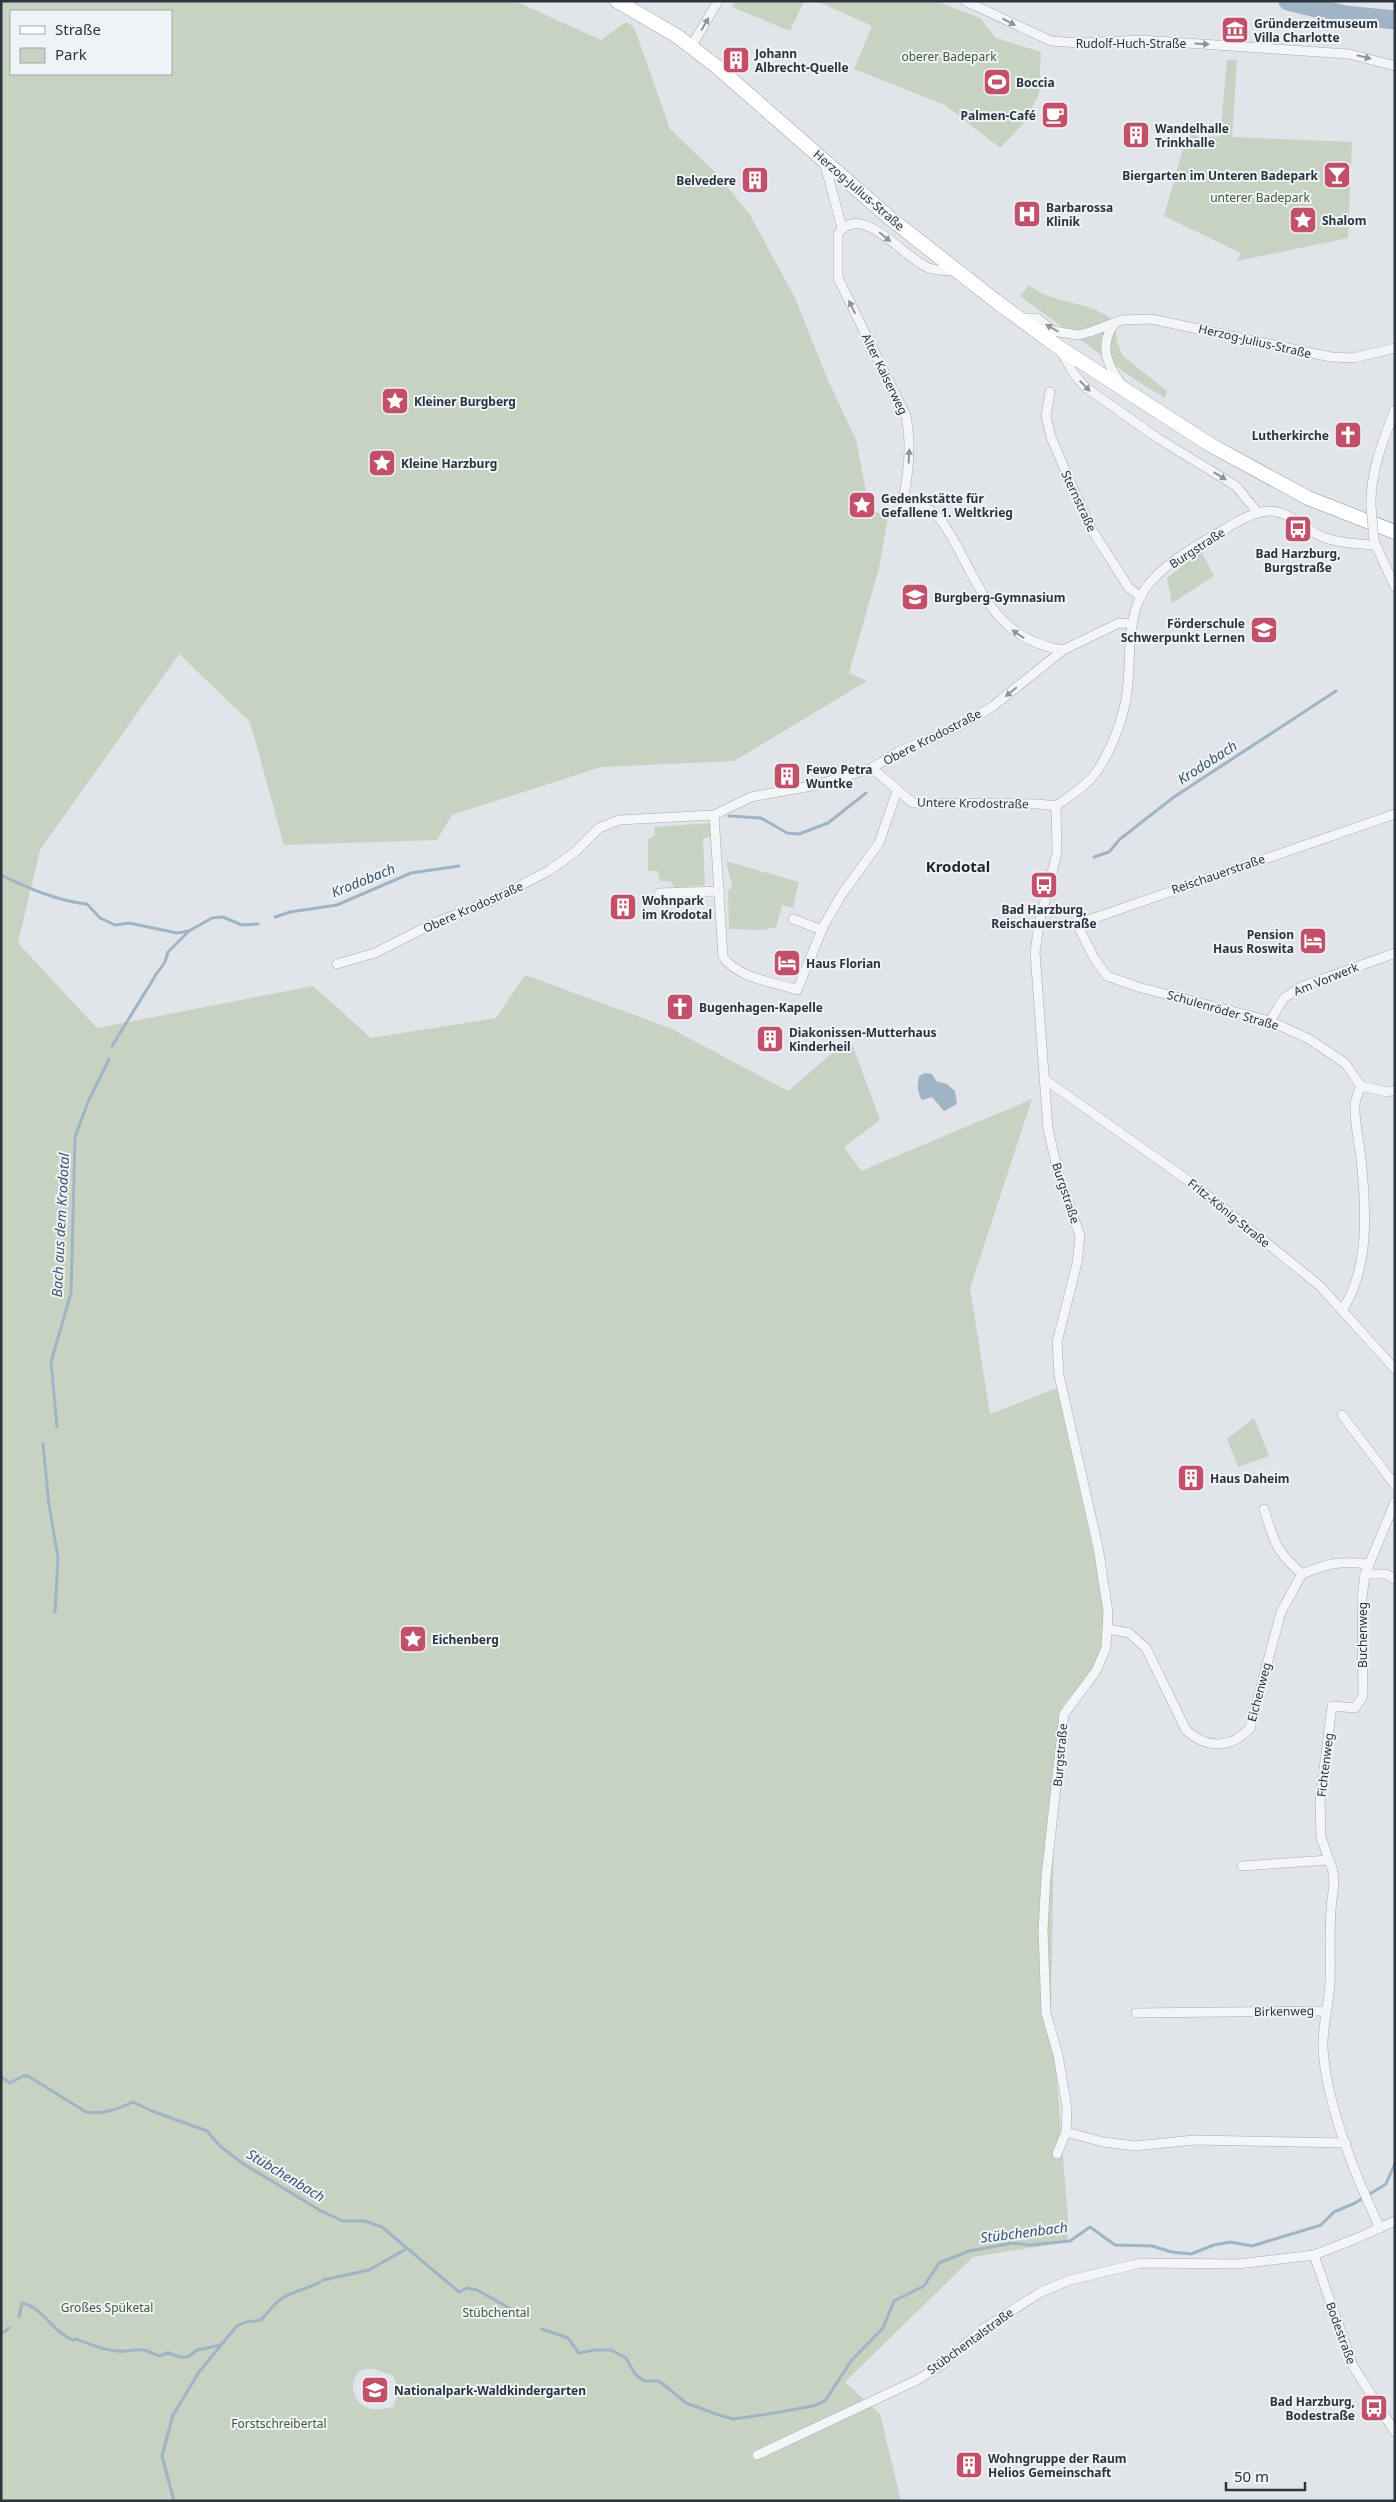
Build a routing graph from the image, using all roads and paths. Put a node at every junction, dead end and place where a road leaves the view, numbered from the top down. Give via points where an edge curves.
1 (617, 1) edge
2 (718, 1) edge
3 (965, 1) edge
4 (691, 46) junction
5 (1395, 66) edge
6 (823, 159) junction
7 (840, 231) junction
8 (957, 271) junction
9 (1019, 318) junction
10 (1115, 323) junction
11 (1058, 346) junction
12 (1395, 348) edge
13 (1124, 389) junction
14 (1050, 392) dead end
15 (1395, 410) edge
16 (1258, 513) junction
17 (1395, 532) edge
18 (1374, 543) junction
19 (1395, 587) edge
20 (1141, 597) junction
21 (1132, 624) junction
22 (1063, 650) junction
23 (872, 768) junction
24 (898, 791) junction
25 (1056, 806) junction
26 (1395, 814) edge
27 (714, 815) junction
28 (720, 891) junction
29 (659, 893) dead end
30 (793, 919) dead end
31 (1039, 924) junction
32 (1077, 924) junction
33 (822, 930) junction
34 (1395, 953) edge
35 (337, 964) dead end
36 (1270, 1021) junction
37 (1044, 1080) junction
38 (1361, 1086) junction
39 (1395, 1090) edge
40 (1343, 1309) junction
41 (1395, 1369) edge
42 (1342, 1415) dead end
43 (1395, 1485) edge
44 (1395, 1502) edge
45 (1264, 1510) dead end
46 (1368, 1564) junction
47 (1302, 1574) junction
48 (1365, 1574) junction
49 (1395, 1578) edge
50 (1108, 1629) junction
51 (1363, 1696) joint
52 (1329, 1860) junction
53 (1242, 1866) dead end
54 (1326, 2011) junction
55 (1136, 2012) dead end
56 (1066, 2132) junction
57 (1346, 2143) junction
58 (1057, 2154) dead end
59 (1395, 2221) edge
60 (1380, 2228) junction
61 (1314, 2254) junction
62 (1395, 2432) edge
63 (757, 2455) dead end

1 - 4 main road, Herzog-Julius-Straße
4 -> 2 street
3 -> 5 street, Rudolf-Huch-Straße via 1051,42 1140,40 1349,54
4 - 6 main road, Herzog-Julius-Straße
6 - 7 street, Alter Kaiserweg
6 - 8 main road, Herzog-Julius-Straße
7 -> 8 street via 848,224 863,223 910,258 931,269
22 -> 7 street, Alter Kaiserweg via 1034,643 1001,621 986,602 941,520 924,506 902,504 910,455 906,416 838,278
8 - 9 main road, Herzog-Julius-Straße
10 -> 9 street, Herzog-Julius-Straße via 1090,332 1070,334 1053,331 1037,318
9 - 11 main road
10 - 12 street, Herzog-Julius-Straße via 1133,318 1166,321 1331,357 1353,358
10 - 13 street via 1106,341 1105,355
11 - 13 main road
11 -> 16 street via 1085,387 1159,439 1236,486
13 - 17 main road via 1209,444 1308,498
14 - 20 street, Sternstraße via 1046,416 1051,437 1072,486 1092,530 1129,588
15 - 18 street, bridge via 1381,444 1370,492
16 - 18 street, Burgstraße via 1283,513 1335,541
16 - 20 street, Burgstraße via 1187,551 1147,586
18 - 19 street
20 - 21 street, Burgstraße
21 - 22 street, Obere Krodostraße via 1119,623
21 - 25 street, Burgstraße via 1126,698 1118,729 1094,776
22 -> 23 street, Obere Krodostraße via 992,707
23 - 24 street, Untere Krodostraße
23 - 27 street, Obere Krodostraße via 817,785 751,797
24 - 25 street, Untere Krodostraße via 913,803
24 - 33 street via 879,842 842,894
25 - 31 street, Burgstraße via 1057,853
26 - 32 street, Reischauerstraße
27 - 28 street
27 - 35 street, Obere Krodostraße via 619,820 599,828 575,852 550,870 489,902 434,923 375,953
28 - 29 street
28 - 33 street via 723,957 731,968 740,973 797,990
30 - 33 street
31 - 32 street, Reischauerstraße
31 - 37 street, Burgstraße via 1035,952
32 - 36 street, Schulenröder Straße via 1107,976
34 - 36 street, Am Vorwerk via 1301,987 1284,998
36 - 38 street, Schulenröder Straße via 1309,1039 1345,1063
37 - 40 street, Fritz-König-Straße via 1196,1186 1320,1286
37 - 50 street, Burgstraße via 1048,1129 1059,1176 1080,1236 1078,1263 1057,1342 1059,1375 1098,1547
38 - 39 street via 1388,1092
38 - 40 street via 1354,1103 1363,1182 1363,1233 1352,1295
40 - 41 street, Fritz-König-Straße
42 - 43 street
44 - 46 street, Buchenweg
45 - 47 street via 1276,1546
46 - 47 street via 1344,1561
46 - 48 street, Buchenweg
47 - 50 street, Eichenweg via 1281,1612 1250,1728 1232,1743 1207,1744 1195,1739 1186,1730 1146,1648 1129,1634
48 - 49 street via 1386,1574
48 - 51 street, Buchenweg via 1362,1598
50 - 56 street, Burgstraße via 1106,1648 1096,1671 1064,1714 1046,1877 1043,1930 1046,2013 1058,2055
51 - 52 street, Fichtenweg via 1354,1708 1332,1706 1320,1801 1320,1837
52 - 53 street
52 - 54 street, Fichtenweg via 1335,1874
54 - 55 street, Birkenweg
54 - 57 street, Birkenweg via 1323,2038 1325,2067
56 - 57 street via 1102,2142 1134,2146 1194,2140
56 - 58 street, Burgstraße
57 - 60 street, Birkenweg
59 - 60 street, Stübchentalstraße
60 - 61 street, Stübchentalstraße
61 - 62 street, Bodestraße via 1352,2366
61 - 63 street, Stübchentalstraße via 1238,2264 1141,2263 1070,2280 1041,2292 983,2329 943,2364 917,2380

